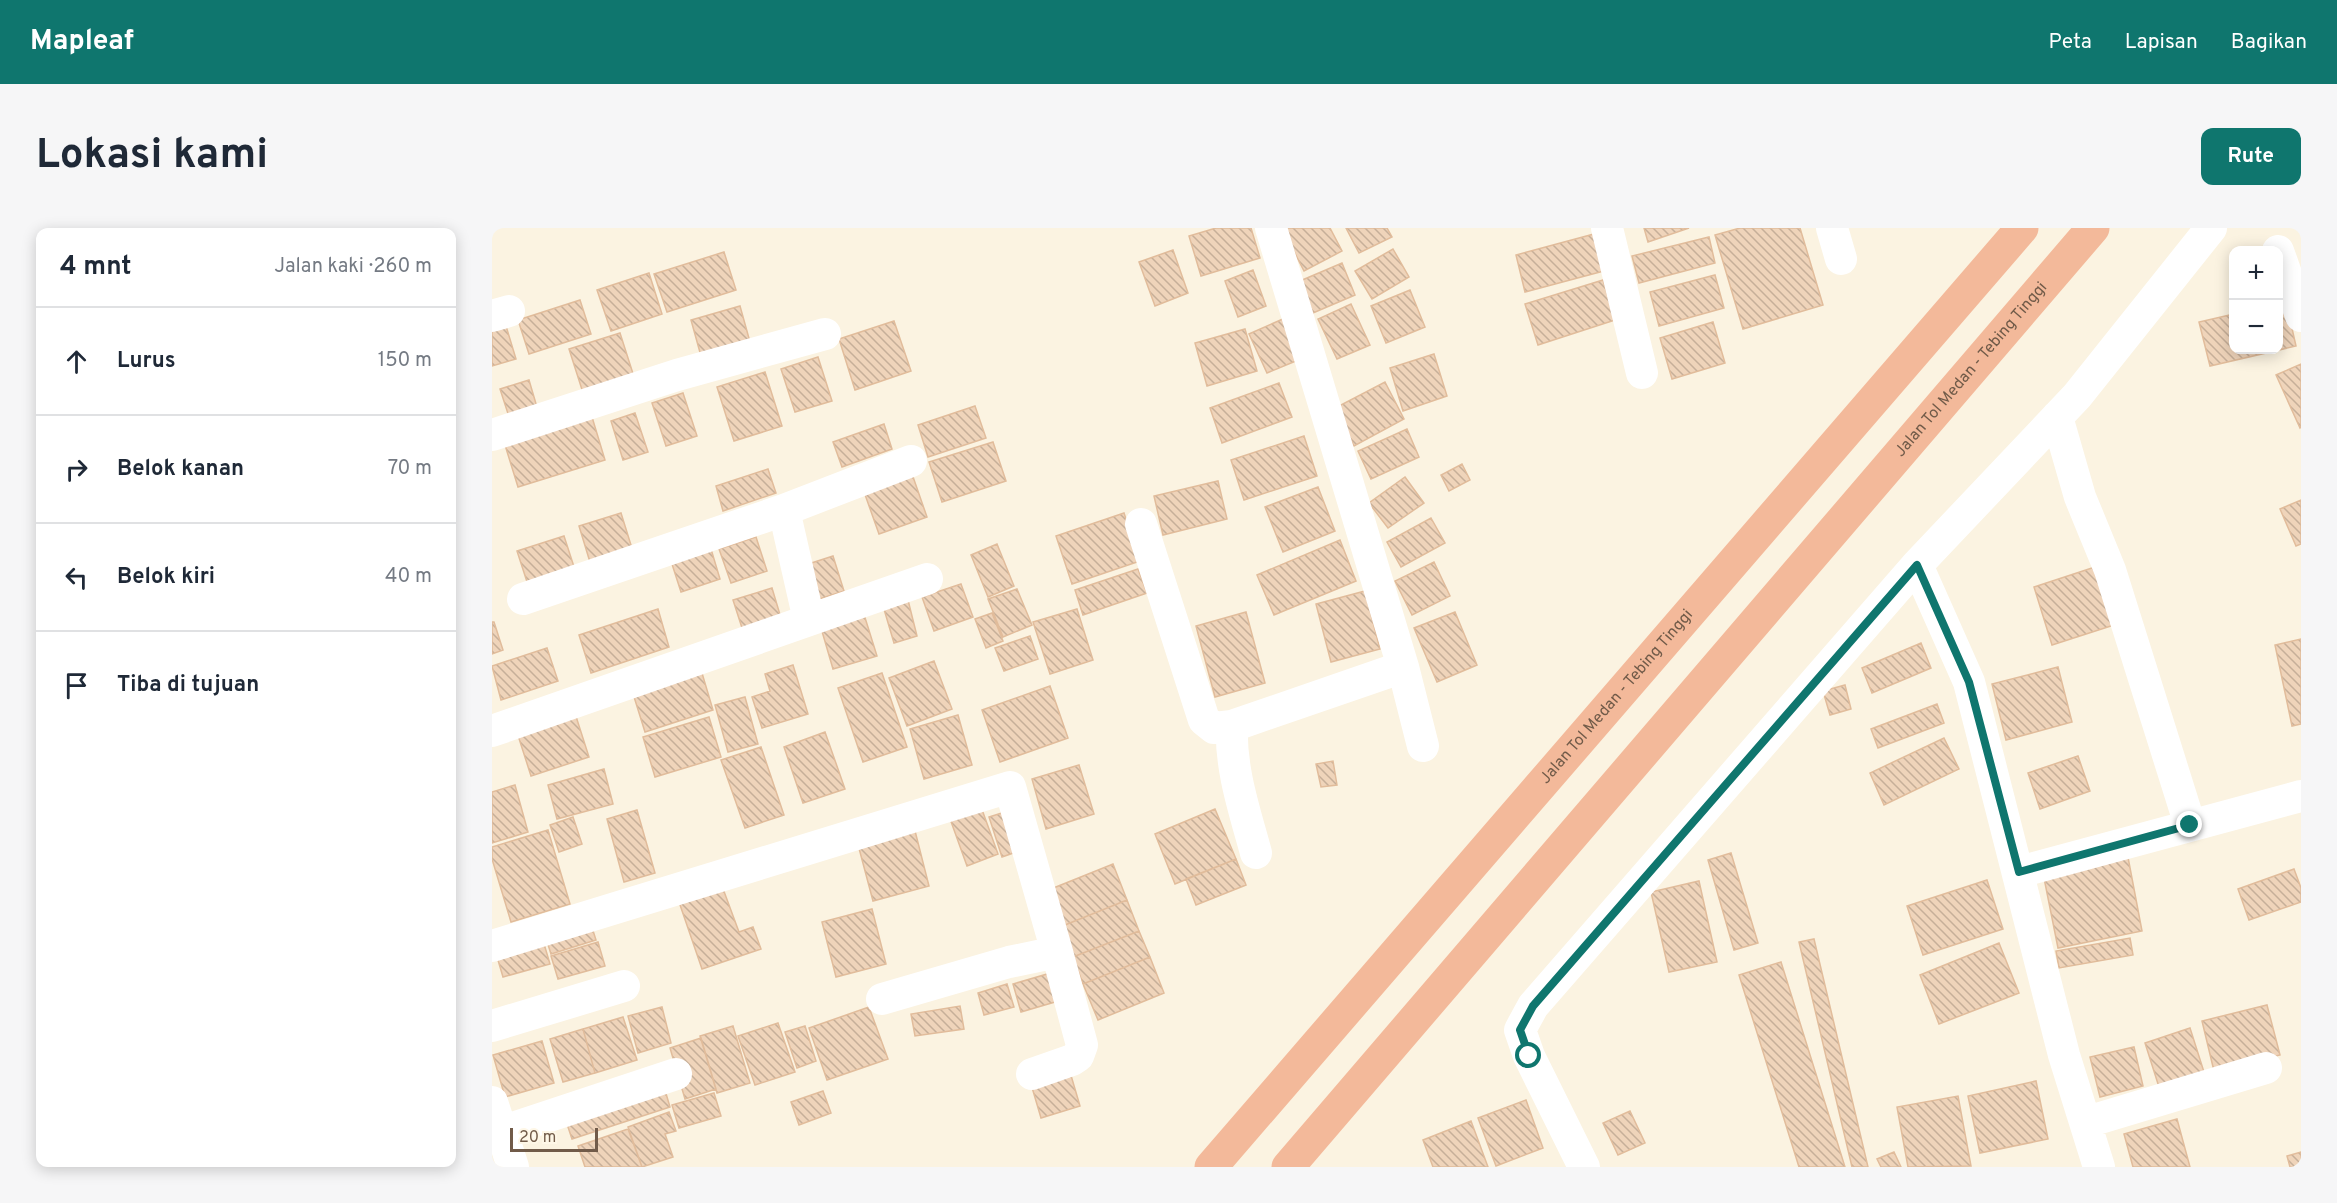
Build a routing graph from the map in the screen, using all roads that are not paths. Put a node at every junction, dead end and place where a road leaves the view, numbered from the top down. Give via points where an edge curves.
1 (1271, 228) edge
2 (1607, 228) edge
3 (1832, 228) edge
4 (2022, 228) edge
5 (2093, 228) edge
6 (2211, 228) edge
7 (2271, 228) edge
8 (2276, 246) edge
9 (1841, 259) dead end
10 (2283, 265) edge
11 (2300, 311) edge
12 (825, 334) dead end
13 (1642, 373) dead end
14 (2057, 417) junction
15 (492, 435) edge
16 (911, 461) dead end
17 (784, 510) junction
18 (1141, 524) dead end
19 (1917, 565) junction
20 (927, 579) dead end
21 (523, 599) dead end
22 (809, 620) junction
23 (1403, 667) junction
24 (1232, 726) junction
25 (492, 731) edge
26 (1423, 746) dead end
27 (2301, 796) edge
28 (2190, 825) junction
29 (1256, 853) dead end
30 (2019, 872) junction
31 (492, 946) edge
32 (1057, 952) junction
33 (624, 986) dead end
34 (882, 999) dead end
35 (492, 1026) edge
36 (2266, 1068) dead end
37 (676, 1074) dead end
38 (1032, 1074) dead end
39 (492, 1102) edge
40 (2087, 1122) junction
41 (501, 1132) junction
42 (513, 1167) edge
43 (1212, 1167) edge
44 (1288, 1167) edge
45 (1584, 1167) edge
46 (2099, 1167) edge

1 - 23 street
2 - 13 street
3 - 9 street
4 - 43 highway, Jalan Tol Medan - Tebing Tinggi
5 - 44 highway, Jalan Tol Medan - Tebing Tinggi
6 - 14 street
7 - 8 street
10 - 11 street
12 - 15 street via 677,375
14 - 19 street
14 - 28 street
16 - 17 street
17 - 21 street
17 - 22 street
18 - 24 street via 1204,720 1214,728
19 - 30 street via 1969,682
19 - 45 street via 1533,1006 1520,1030
20 - 22 street
22 - 25 street
23 - 24 street
23 - 26 street
24 - 29 street via 1240,794
27 - 28 street
28 - 30 street
30 - 40 street via 2064,1055
31 - 32 street via 1010,787
32 - 34 street
32 - 38 street via 1082,1045 1072,1060
33 - 35 street
36 - 40 street
37 - 41 street
39 - 41 street
40 - 46 street
41 - 42 street

